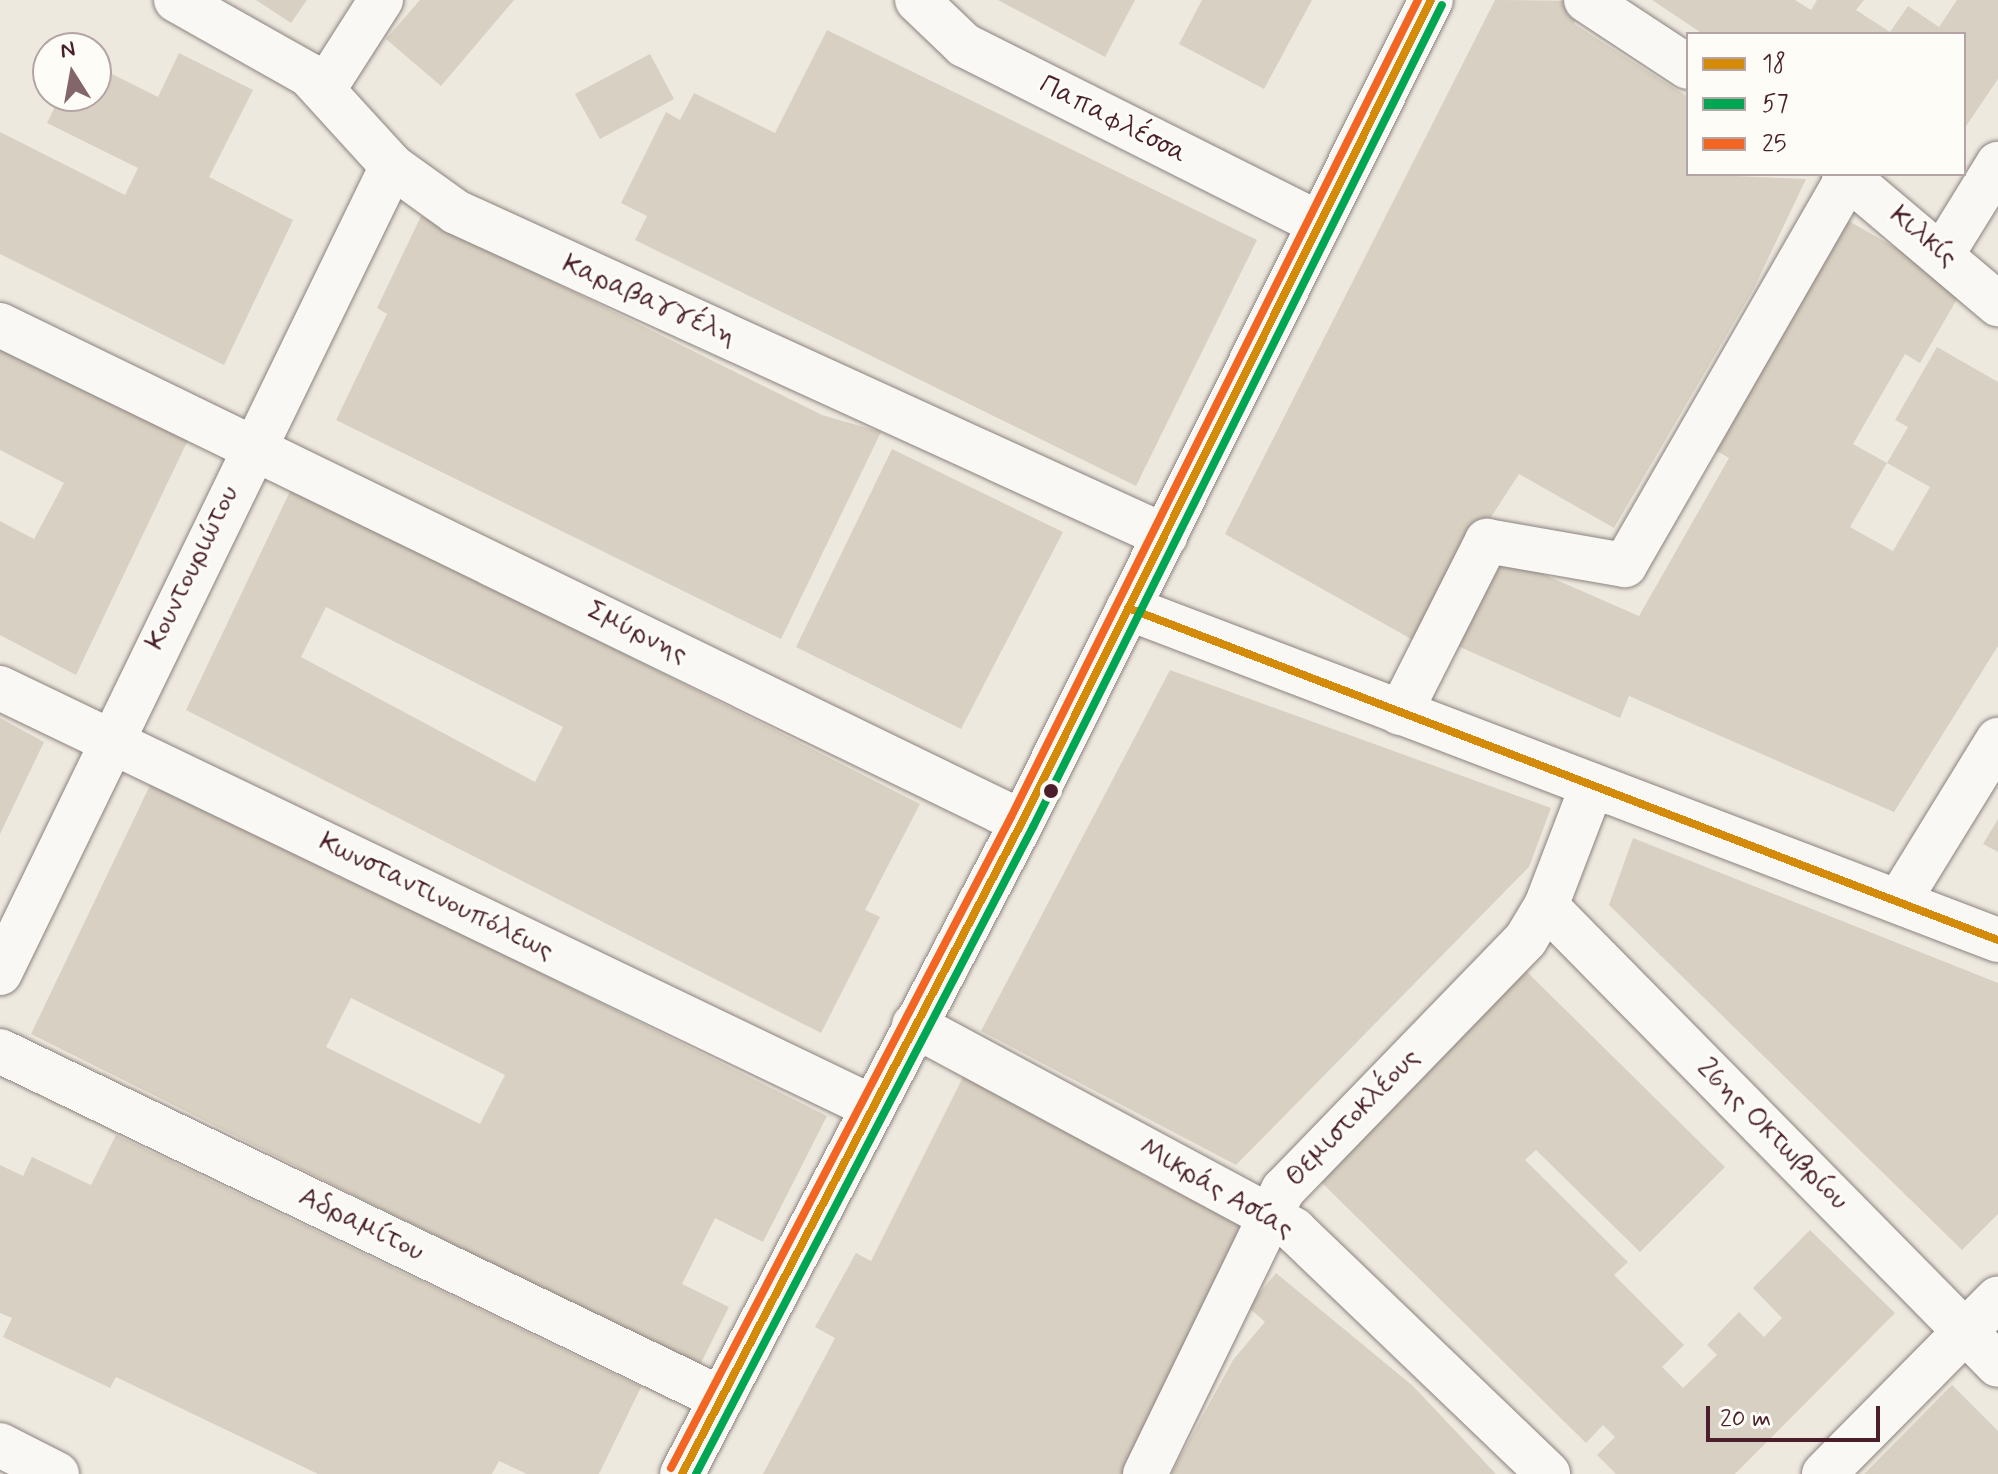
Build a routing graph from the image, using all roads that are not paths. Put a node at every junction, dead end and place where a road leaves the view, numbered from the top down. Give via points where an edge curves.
1 (176, 0) edge
2 (381, 0) edge
3 (917, 0) edge
4 (1431, 0) edge
5 (1586, 0) edge
6 (1686, 66) edge
7 (324, 89) junction
8 (1998, 164) edge
9 (392, 166) junction
10 (1845, 176) edge
11 (1847, 176) edge
12 (1320, 224) junction
13 (1943, 253) junction
14 (1998, 304) edge
15 (0, 325) edge
16 (253, 444) junction
17 (1165, 536) junction
18 (1128, 608) junction
19 (0, 688) edge
20 (1400, 713) junction
21 (1998, 740) edge
22 (111, 741) junction
23 (1592, 786) junction
24 (1022, 822) junction
25 (1900, 899) junction
26 (1546, 906) junction
27 (1998, 940) edge
28 (0, 973) edge
29 (914, 1025) junction
30 (0, 1051) edge
31 (872, 1107) junction
32 (1270, 1214) junction
33 (1998, 1298) edge
34 (1965, 1331) junction
35 (1998, 1365) edge
36 (722, 1399) junction
37 (0, 1445) edge
38 (57, 1474) edge
39 (682, 1474) edge
40 (1145, 1474) edge
41 (1548, 1474) edge
42 (1824, 1474) edge

1 - 7 street, Καραβαγγέλη
2 - 7 street
3 - 12 street, Παπαφλέσσα via 964,45
4 - 12 street
5 - 6 street
7 - 9 street, Καραβαγγέλη
8 - 13 street
9 - 16 street, Κουντουριώτου
9 - 17 street, Καραβαγγέλη via 456,212
10 - 20 street via 1625,565 1487,541
11 - 13 street, Κιλκίς
12 - 17 street
13 - 14 street, Κιλκίς
15 - 16 street, Σμύρνης
16 - 22 street, Κουντουριώτου
16 - 24 street, Σμύρνης
17 - 18 street
18 - 20 street
18 - 24 street
19 - 22 street, Κωνσταντινουπόλεως
20 - 23 street
21 - 25 street
22 - 28 street, Κουντουριώτου
22 - 31 street, Κωνσταντινουπόλεως
23 - 25 street
23 - 26 street, Θεμιστοκλέους
24 - 29 street
25 - 27 street
26 - 32 street, Θεμιστοκλέους via 1526,939 1292,1178
26 - 34 street, 26ης Οκτωβρίου
29 - 31 street
29 - 32 street, Μικράς Ασίας
30 - 36 street, Αδραμίτου
31 - 36 street
32 - 40 street, Θεμιστοκλέους
32 - 41 street, Μικράς Ασίας via 1332,1263
33 - 34 street
34 - 35 street, 26ης Οκτωβρίου
34 - 42 street
36 - 39 street
37 - 38 street

